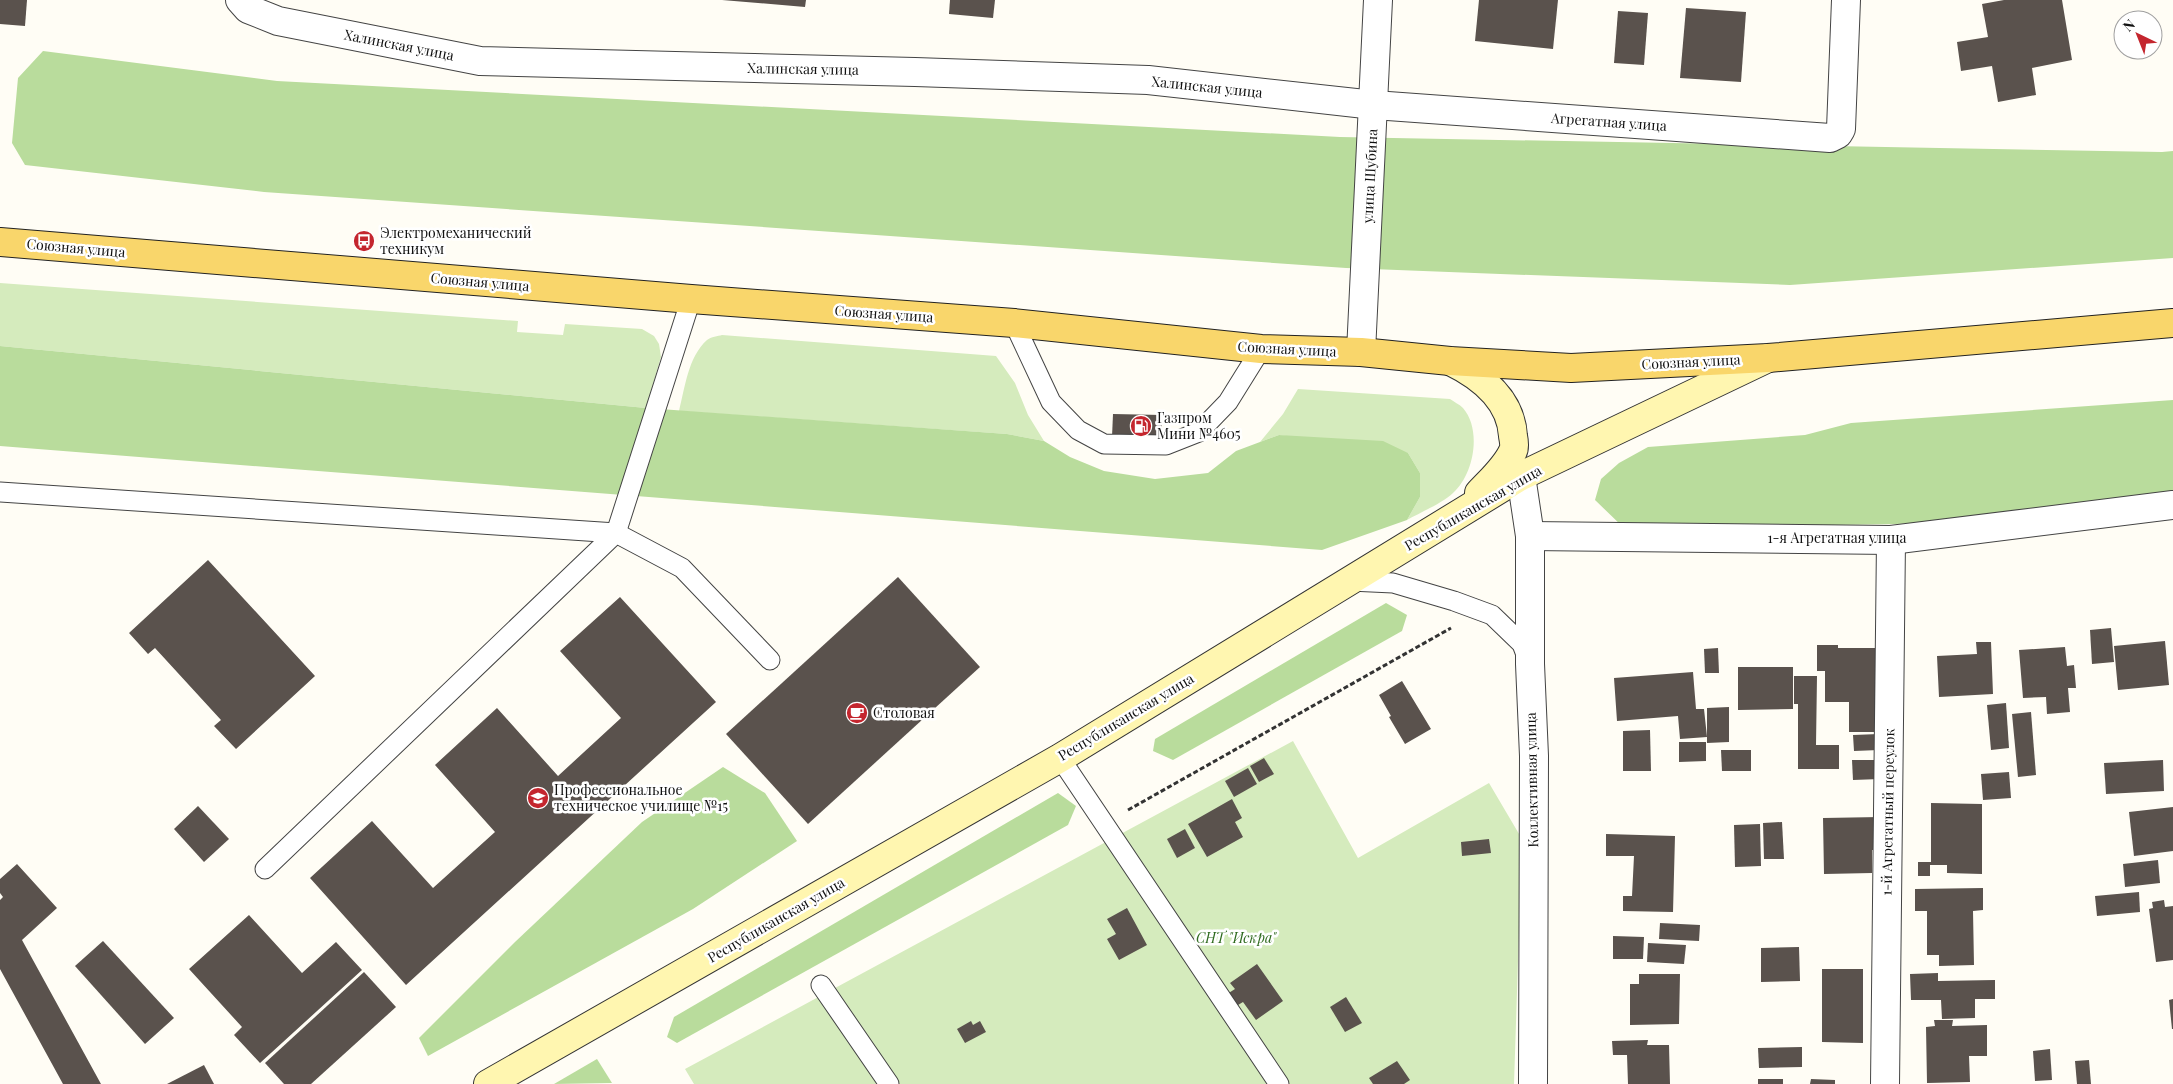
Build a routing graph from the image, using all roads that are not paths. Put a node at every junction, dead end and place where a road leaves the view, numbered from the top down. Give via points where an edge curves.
1 (240, 0) edge
2 (1378, 0) edge
3 (1846, 0) edge
4 (1374, 105) junction
5 (0, 242) edge
6 (691, 299) junction
7 (1014, 323) junction
8 (2173, 323) edge
9 (2173, 331) edge
10 (1261, 348) junction
11 (1361, 352) junction
12 (1768, 358) junction
13 (1450, 361) junction
14 (1522, 476) junction
15 (0, 492) edge
16 (2173, 505) edge
17 (1451, 519) junction
18 (616, 533) junction
19 (1530, 536) junction
20 (1891, 540) junction
21 (1350, 581) junction
22 (770, 660) dead end
23 (1530, 664) junction
24 (1060, 758) junction
25 (265, 869) dead end
26 (821, 985) dead end
27 (496, 1082) edge
28 (889, 1084) edge
29 (1280, 1084) edge
30 (1532, 1084) edge
31 (1885, 1084) edge

1 - 4 street, Халинская улица via 248,9 278,22 480,61 1148,80
2 - 4 street, улица Шубина
3 - 4 street, Агрегатная улица via 1841,129 1830,138
4 - 11 street, улица Шубина
5 - 6 main road, Союзная улица
6 - 7 main road, Союзная улица
6 - 18 lane
7 - 10 main road, Союзная улица
7 - 10 lane via 1051,402 1078,430 1104,444 1166,445 1199,432 1228,402
8 - 9 street
8 - 12 main road
10 - 11 main road, Союзная улица
11 - 13 main road, Союзная улица
12 - 13 main road, Союзная улица via 1571,368
12 - 14 main road, Республиканская улица
13 - 17 main road via 1471,371 1504,403 1513,424 1514,450 1500,472
14 - 17 main road, Республиканская улица
14 - 19 street, Коллективная улица
15 - 18 lane
16 - 20 street, 1-я Агрегатная улица
17 - 21 main road, Республиканская улица
18 - 22 lane via 682,568
18 - 25 lane
19 - 20 street, 1-я Агрегатная улица
19 - 23 street, Коллективная улица
20 - 31 street, 1-й Агрегатный переулок
21 - 23 lane via 1393,583 1492,615 1522,644
21 - 24 main road, Республиканская улица
23 - 30 street, Коллективная улица via 1534,756
24 - 27 main road, Республиканская улица
24 - 29 lane
26 - 28 lane

